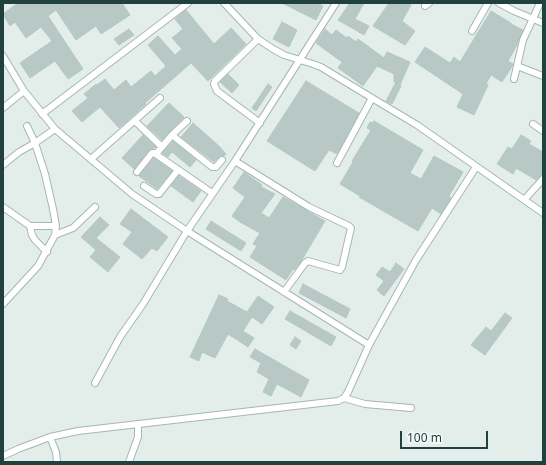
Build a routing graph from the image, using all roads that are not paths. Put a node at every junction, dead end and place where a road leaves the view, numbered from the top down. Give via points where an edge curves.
1 (188, 3) edge
2 (336, 3) edge
3 (488, 3) edge
4 (498, 3) edge
5 (540, 3) edge
6 (225, 4) edge
7 (532, 19) junction
8 (543, 23) edge
9 (472, 31) dead end
10 (258, 39) junction
11 (3, 56) edge
12 (301, 60) junction
13 (517, 66) junction
14 (543, 76) edge
15 (514, 79) dead end
16 (24, 91) junction
17 (160, 98) dead end
18 (372, 98) junction
19 (3, 108) edge
20 (42, 114) junction
21 (135, 121) junction
22 (186, 121) dead end
23 (260, 123) junction
24 (533, 124) dead end
25 (27, 126) dead end
26 (55, 129) junction
27 (543, 131) edge
28 (172, 135) junction
29 (35, 143) junction
30 (162, 147) junction
31 (156, 154) junction
32 (91, 159) junction
33 (222, 160) dead end
34 (236, 162) junction
35 (337, 163) dead end
36 (3, 165) edge
37 (476, 167) junction
38 (178, 170) junction
39 (137, 172) dead end
40 (543, 179) edge
41 (144, 186) dead end
42 (212, 193) junction
43 (525, 199) junction
44 (3, 207) edge
45 (96, 207) dead end
46 (543, 213) edge
47 (30, 226) junction
48 (56, 226) junction
49 (187, 231) junction
50 (55, 235) junction
51 (47, 252) junction
52 (284, 292) junction
53 (3, 304) edge
54 (369, 345) junction
55 (95, 383) dead end
56 (344, 398) junction
57 (411, 408) dead end
58 (138, 424) junction
59 (50, 438) junction
60 (3, 456) edge
61 (57, 462) edge
62 (129, 462) edge

1 - 20 street
2 - 12 street
3 - 9 street
4 - 7 street
5 - 7 street
6 - 10 street
7 - 8 street
7 - 13 street via 523,40
10 - 12 street via 284,55
10 - 23 street via 214,84 217,91
11 - 16 street
12 - 18 street via 321,67
12 - 23 street
13 - 14 street
13 - 15 street
16 - 19 street
16 - 20 street
17 - 21 street
18 - 35 street
18 - 37 street via 418,126
20 - 26 street
21 - 30 street
21 - 32 street
22 - 28 street
23 - 34 street
24 - 27 street
25 - 29 street
26 - 29 street
26 - 32 street
28 - 30 street
28 - 33 street via 212,167 216,167
29 - 36 street
29 - 48 street via 45,174
30 - 31 street
31 - 38 street
31 - 39 street via 152,153
32 - 49 street via 132,194
34 - 42 street
34 - 52 street via 309,207 351,228 340,270 308,261
37 - 43 street
37 - 54 street via 416,260
38 - 41 street via 159,194
38 - 42 street
40 - 43 street
42 - 49 street
43 - 46 street
44 - 47 street
45 - 50 street via 73,228
47 - 48 street
47 - 51 street via 35,240
48 - 50 street
49 - 52 street
49 - 55 street via 120,337
50 - 51 street
51 - 53 street via 38,266
52 - 54 street
54 - 56 street
56 - 57 street via 365,404
56 - 58 street via 331,403 312,403
58 - 59 street via 78,431
58 - 62 street via 138,437
59 - 60 street
59 - 61 street

